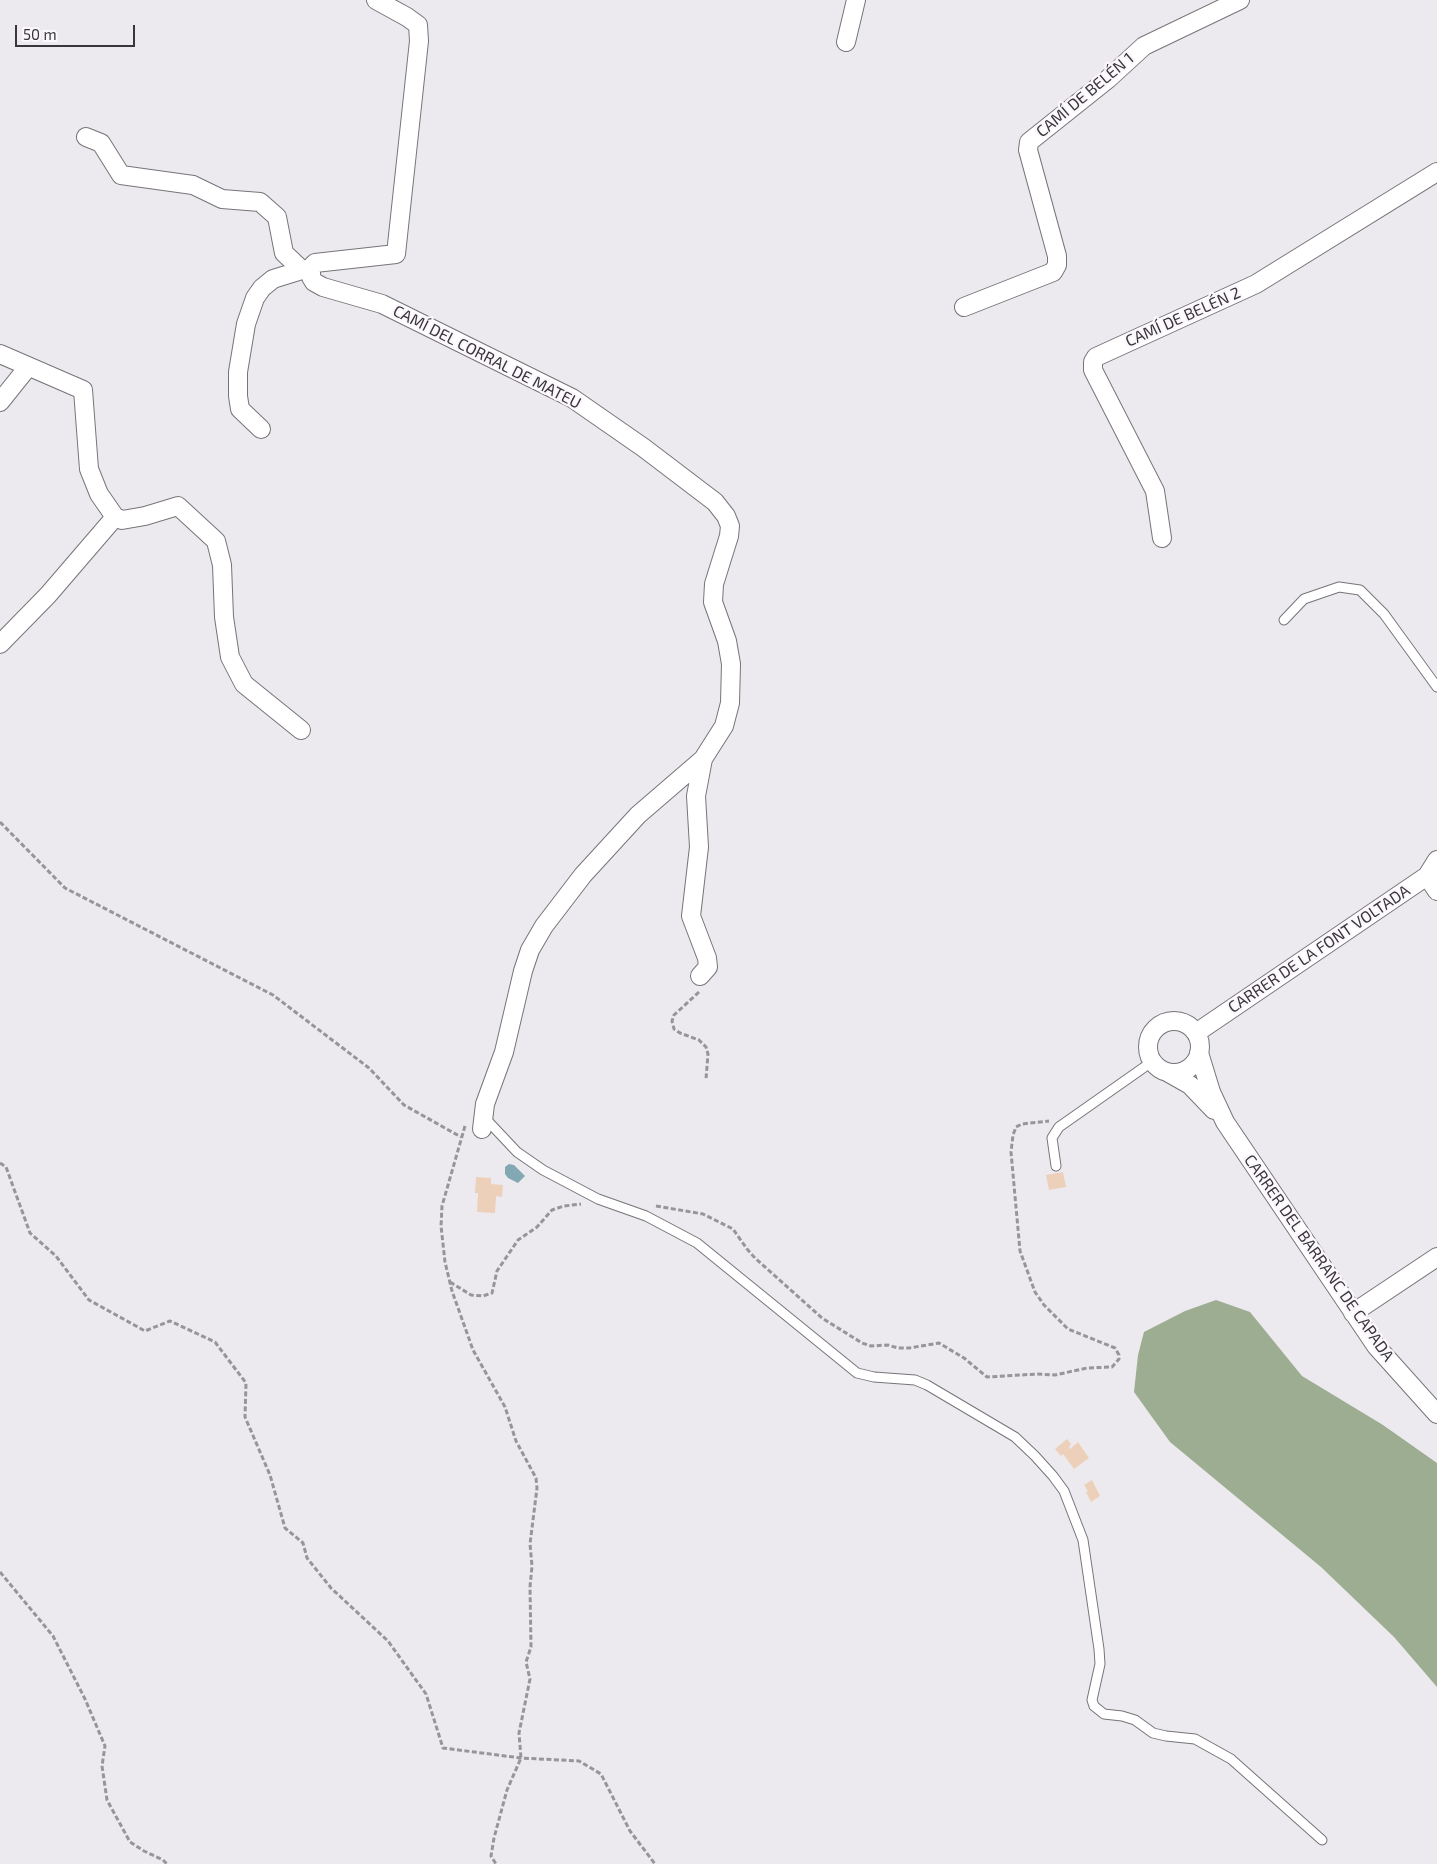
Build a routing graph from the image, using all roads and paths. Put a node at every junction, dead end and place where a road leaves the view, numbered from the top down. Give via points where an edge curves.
1 (376, 0) edge
2 (856, 0) edge
3 (1240, 0) edge
4 (846, 42) dead end
5 (86, 137) dead end
6 (1437, 172) edge
7 (306, 270) junction
8 (964, 307) dead end
9 (0, 354) edge
10 (28, 367) junction
11 (0, 402) edge
12 (261, 429) dead end
13 (115, 517) junction
14 (1162, 538) dead end
15 (1284, 620) dead end
16 (0, 644) edge
17 (1437, 687) edge
18 (301, 730) dead end
19 (703, 759) junction
20 (0, 822) edge
21 (1437, 860) edge
22 (1427, 876) junction
23 (1437, 891) edge
24 (704, 971) joint
25 (1196, 1033) junction
26 (1199, 1053) junction
27 (1153, 1061) junction
28 (1167, 1072) junction
29 (706, 1079) dead end
30 (483, 1116) junction
31 (1225, 1122) junction
32 (1060, 1127) junction
33 (462, 1137) junction
34 (0, 1163) edge
35 (1056, 1166) dead end
36 (598, 1199) junction
37 (651, 1205) dead end
38 (1437, 1257) edge
39 (450, 1282) junction
40 (1353, 1313) junction
41 (1437, 1414) edge
42 (0, 1572) edge
43 (521, 1758) junction
44 (1322, 1840) dead end
45 (166, 1864) edge
46 (496, 1864) edge
47 (655, 1864) edge

1 - 7 street via 418,25 419,41 396,254 315,263
2 - 4 street
3 - 8 street, CAMÍ DE BELÉN 1 via 1144,46 1029,142 1028,150 1057,265 1053,272
5 - 7 street, CAMÍ DEL CORRAL DE MATEU via 101,143 121,175 193,185 222,199 260,202 277,217 284,253
6 - 14 street, CAMÍ DE BELÉN 2 via 1256,284 1096,357 1093,370 1155,491
7 - 12 street via 273,279 262,288 246,324 238,372 238,396 240,409
7 - 19 street, CAMÍ DEL CORRAL DE MATEU via 314,282 323,287 382,304 572,398 716,502 730,526 714,584 713,602 727,641 731,684 724,726
9 - 10 street
10 - 11 street
10 - 13 street via 83,390 90,469 99,494
13 - 16 street
13 - 18 street via 122,520 145,516 178,506 216,541 222,565 224,617 230,657 244,684
15 - 17 lane via 1304,599 1339,587 1360,590 1384,614
19 - 24 street via 696,796 699,847 691,916 707,958
19 - 30 street, CAMÍ DEL CORRAL DE MATEU via 638,815 582,876 544,926 523,970 504,1052
20 - 33 path via 65,888 273,995 369,1068 404,1105
21 - 22 street, CARRER DE LA FONT VOLTADA
22 - 23 street
22 - 25 street, CARRER DE LA FONT VOLTADA
24 - 29 path via 709,976 703,988 674,1015 672,1021 680,1034 699,1040 706,1047
25 - 26 street
25 - 27 street via 1181,1022 1173,1021 1156,1028 1149,1044
26 - 28 street via 1190,1067
26 - 31 street, CARRER DEL BARRANC DE CAPADA via 1211,1092
27 - 28 street
27 - 32 lane
28 - 31 street, CARRER DEL BARRANC DE CAPADA via 1190,1085
30 - 33 path via 467,1120
30 - 36 lane via 527,1160
31 - 40 street, CARRER DEL BARRANC DE CAPADA
32 - 35 lane via 1052,1138
32 - 37 path via 1049,1121 1022,1124 1016,1127 1013,1135 1011,1152 1020,1250 1035,1292 1044,1305 1068,1329 1114,1348 1119,1359 1112,1367 1055,1375 987,1377 964,1358 939,1344 909,1348 871,1346 822,1318 747,1249 733,1229 703,1214
33 - 39 path via 442,1206 445,1262
34 - 43 path via 6,1167 30,1233 56,1256 89,1300 145,1331 170,1321 215,1342 246,1383 245,1417 270,1475 286,1528 303,1544 307,1558 331,1588 388,1641 426,1694 443,1748
36 - 39 path via 552,1210 518,1240 497,1271 492,1293 471,1295
36 - 44 lane via 646,1216 697,1243 857,1373 915,1380 928,1385 1015,1437 1064,1491 1083,1540 1100,1664 1092,1700 1094,1706 1104,1714 1135,1720 1153,1733 1195,1739 1231,1759
38 - 40 street
39 - 43 path via 473,1350 506,1407 516,1441 536,1478 530,1544 531,1647 526,1662 530,1679 519,1733
40 - 41 street, CARRER DEL BARRANC DE CAPADA via 1376,1346
42 - 45 path via 53,1636 85,1699 105,1746 102,1766 107,1800 130,1842
43 - 46 path via 507,1790 494,1838 491,1856
43 - 47 path via 579,1761 601,1774 630,1831

